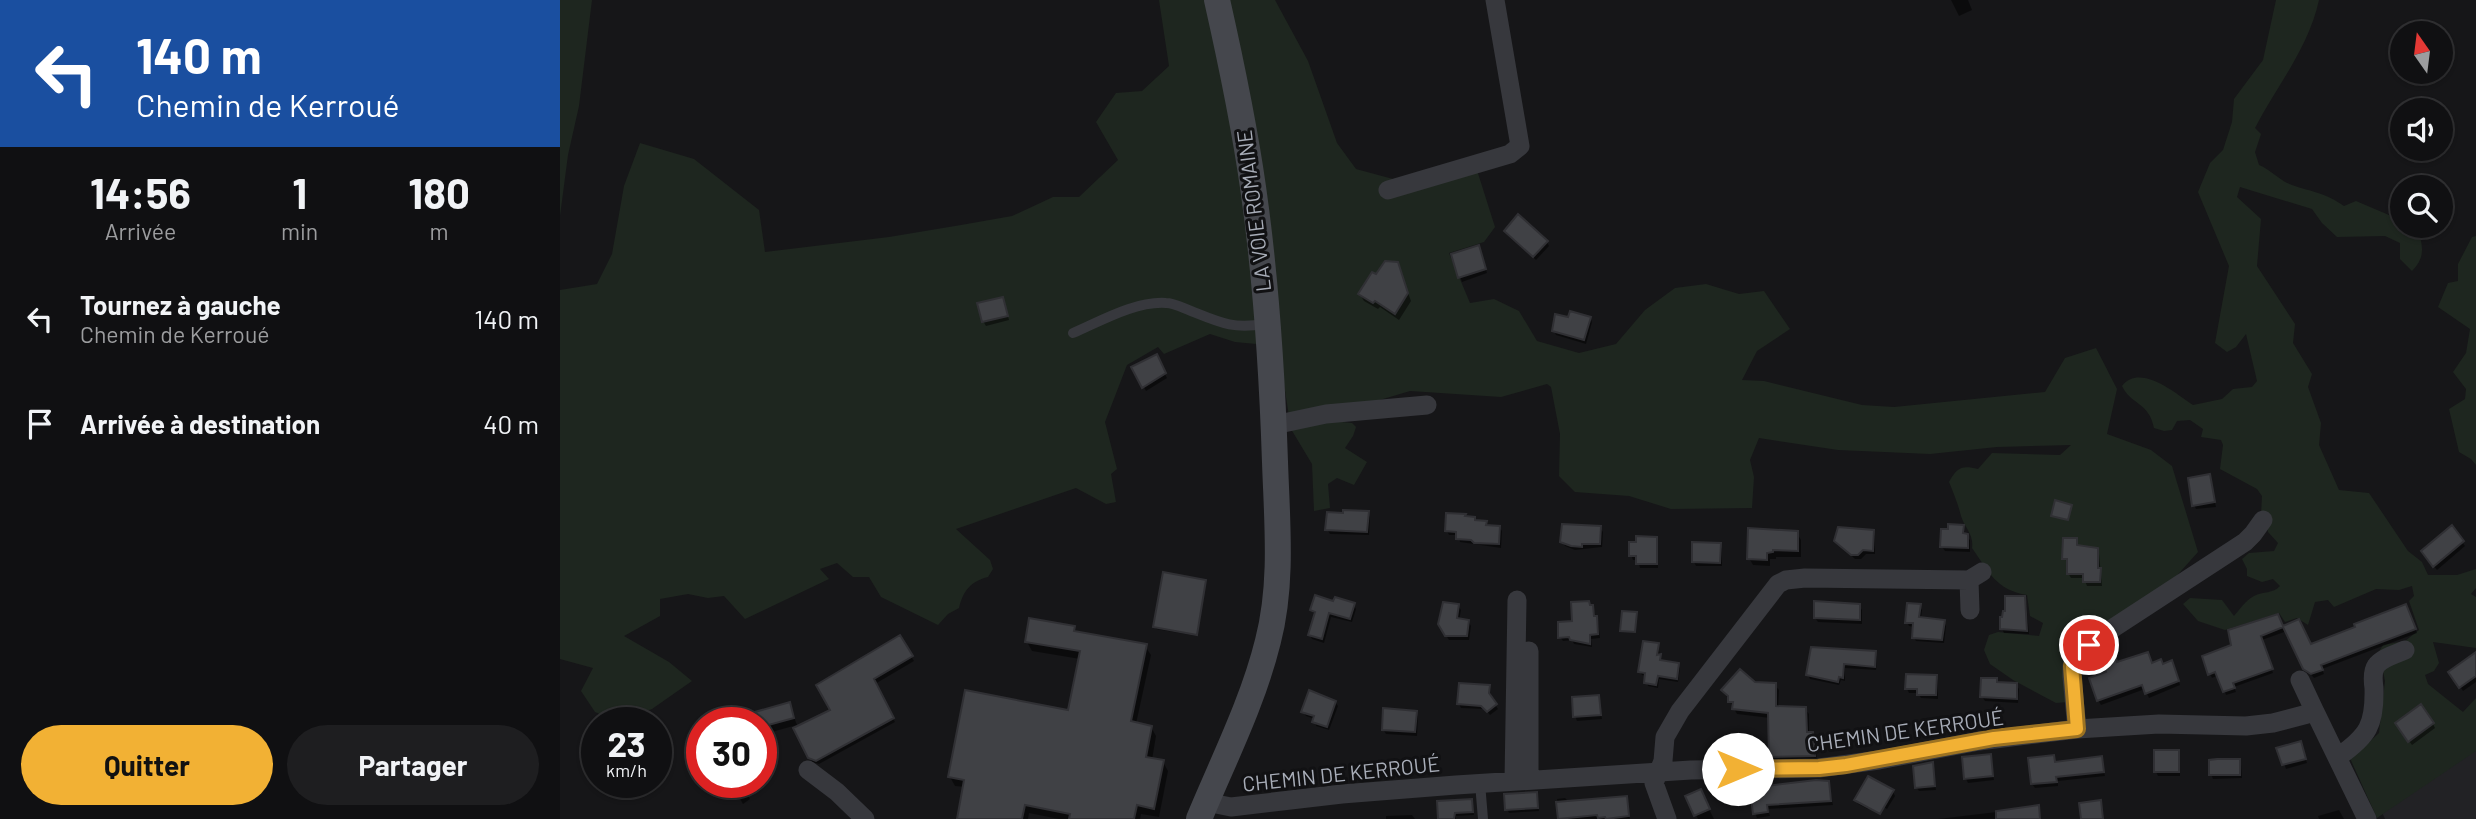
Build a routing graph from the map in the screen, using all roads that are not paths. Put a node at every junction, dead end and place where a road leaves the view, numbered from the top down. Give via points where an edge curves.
1 (1217, 0) edge
2 (1495, 0) edge
3 (1388, 190) dead end
4 (1266, 324) junction
5 (1073, 333) dead end
6 (1427, 405) dead end
7 (1274, 425) junction
8 (2263, 520) dead end
9 (1523, 607) dead end
10 (1970, 610) dead end
11 (2405, 650) dead end
12 (2300, 680) dead end
13 (2315, 712) junction
14 (2077, 729) junction
15 (2338, 757) junction
16 (808, 770) dead end
17 (1656, 773) junction
18 (1521, 780) junction
19 (1480, 783) junction
20 (1203, 810) edge
21 (865, 819) edge
22 (1483, 819) edge
23 (1667, 819) edge
24 (2367, 819) edge

1 - 4 street, LA VOIE ROMAINE via 1252,176
2 - 3 street via 1520,146 1510,154
4 - 5 lane via 1227,325 1169,303 1153,303
4 - 7 street, LA VOIE ROMAINE
6 - 7 street via 1326,414
7 - 20 street, LA VOIE ROMAINE via 1278,571 1273,618 1255,683
8 - 14 street via 2245,542 2078,654 2072,666
9 - 18 street
10 - 17 street via 1976,576 1805,578 1778,584 1680,711 1665,737 1663,761
11 - 15 street via 2377,663 2371,724 2366,734
12 - 13 street
13 - 14 street, CHEMIN DE KERROUÉ via 2246,726 2159,724
13 - 15 street
14 - 17 street, CHEMIN DE KERROUÉ via 1994,738 1819,768
15 - 24 street
16 - 21 street
17 - 18 street, CHEMIN DE KERROUÉ
17 - 23 street via 1654,787
18 - 19 street, CHEMIN DE KERROUÉ
19 - 20 street, CHEMIN DE KERROUÉ
19 - 22 lane

